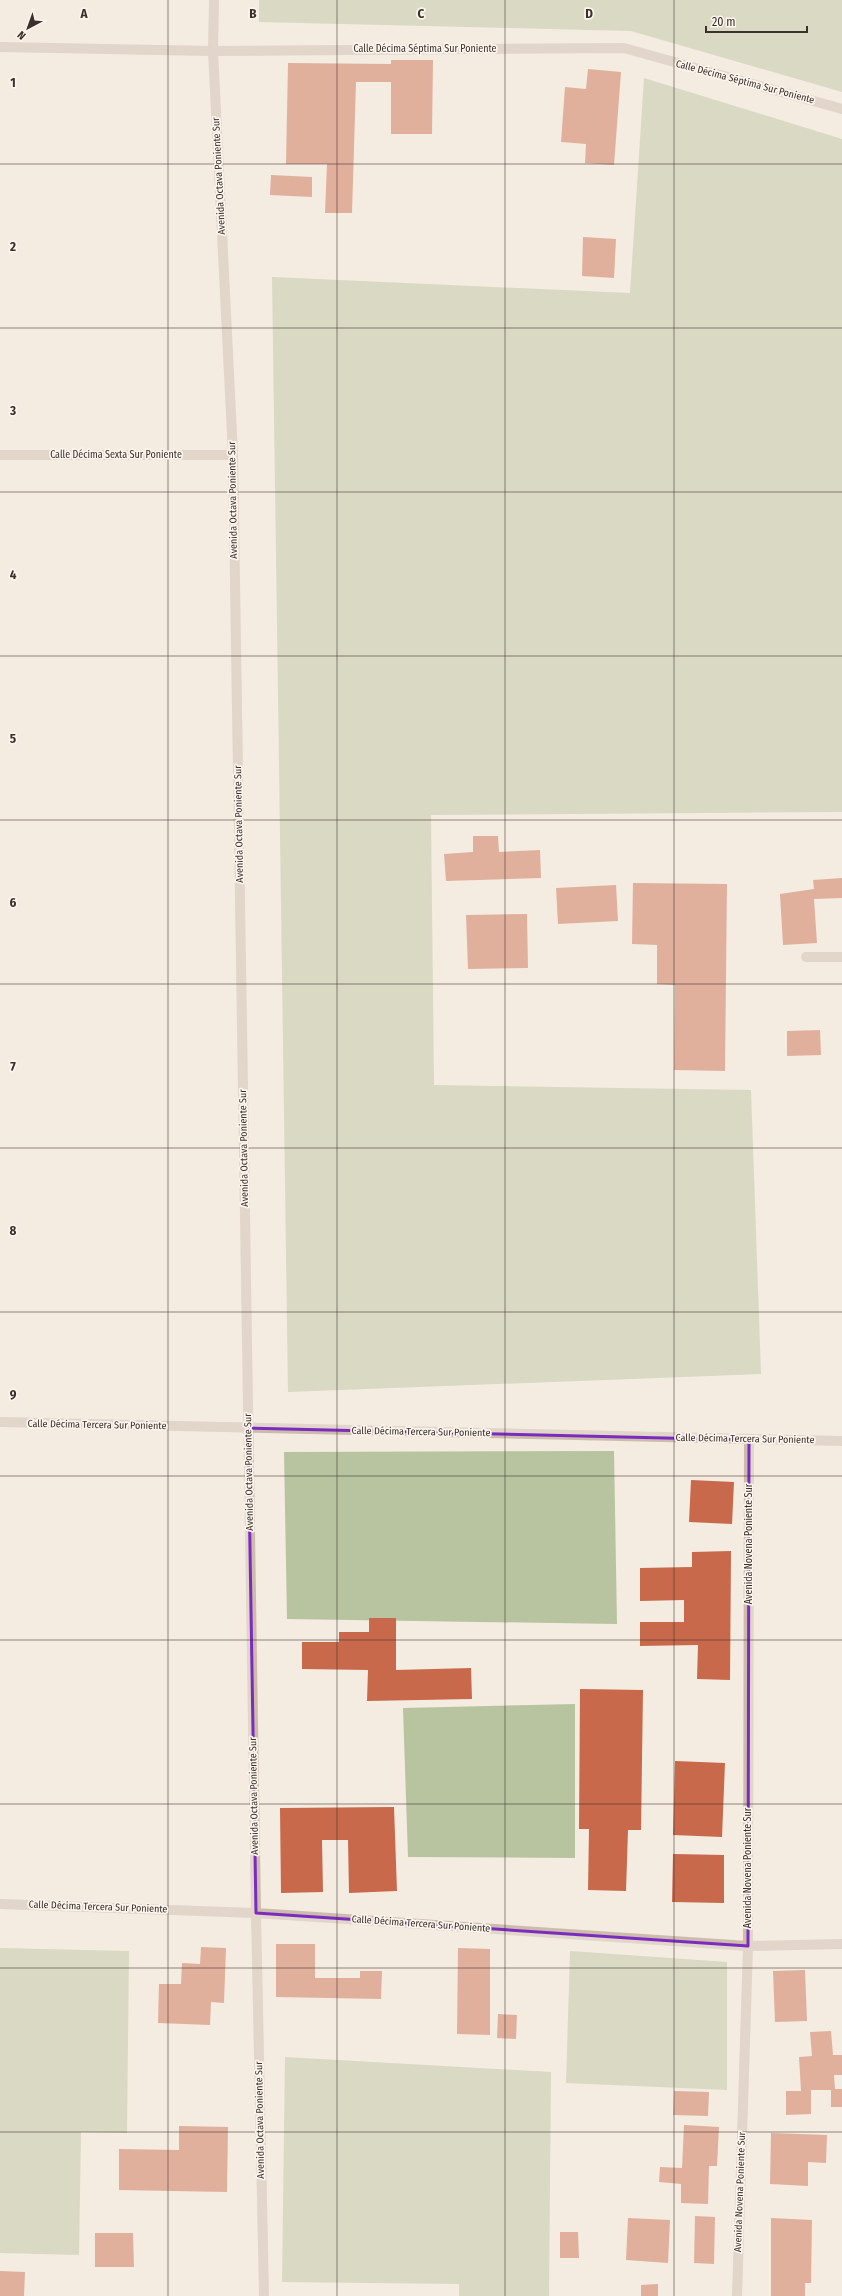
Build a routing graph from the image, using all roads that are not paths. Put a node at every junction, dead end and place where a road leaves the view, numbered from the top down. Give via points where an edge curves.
1 (214, 0) edge
2 (0, 47) edge
3 (213, 51) junction
4 (842, 108) edge
5 (233, 455) junction
6 (0, 456) edge
7 (806, 957) dead end
8 (842, 957) edge
9 (0, 1422) edge
10 (248, 1428) junction
11 (750, 1440) junction
12 (842, 1441) edge
13 (0, 1904) edge
14 (256, 1913) junction
15 (842, 1944) edge
16 (748, 1946) junction
17 (264, 2296) edge
18 (737, 2296) edge

1 - 3 street, Avenida Octava Poniente Sur
2 - 3 street, Calle Décima Séptima Sur Poniente
3 - 4 street, Calle Décima Séptima Sur Poniente via 624,48
3 - 5 street, Avenida Octava Poniente Sur
5 - 6 street, Calle Décima Sexta Sur Poniente
5 - 10 street, Avenida Octava Poniente Sur
7 - 8 street
9 - 10 street, Calle Décima Tercera Sur Poniente
10 - 11 street, Calle Décima Tercera Sur Poniente
10 - 14 street, Avenida Octava Poniente Sur
11 - 12 street, Calle Décima Tercera Sur Poniente
11 - 16 street, Avenida Novena Poniente Sur
13 - 14 street, Calle Décima Tercera Sur Poniente
14 - 16 street, Calle Décima Tercera Sur Poniente
14 - 17 street, Avenida Octava Poniente Sur
15 - 16 street, Calle Décima Tercera Sur Poniente
16 - 18 street, Avenida Novena Poniente Sur

